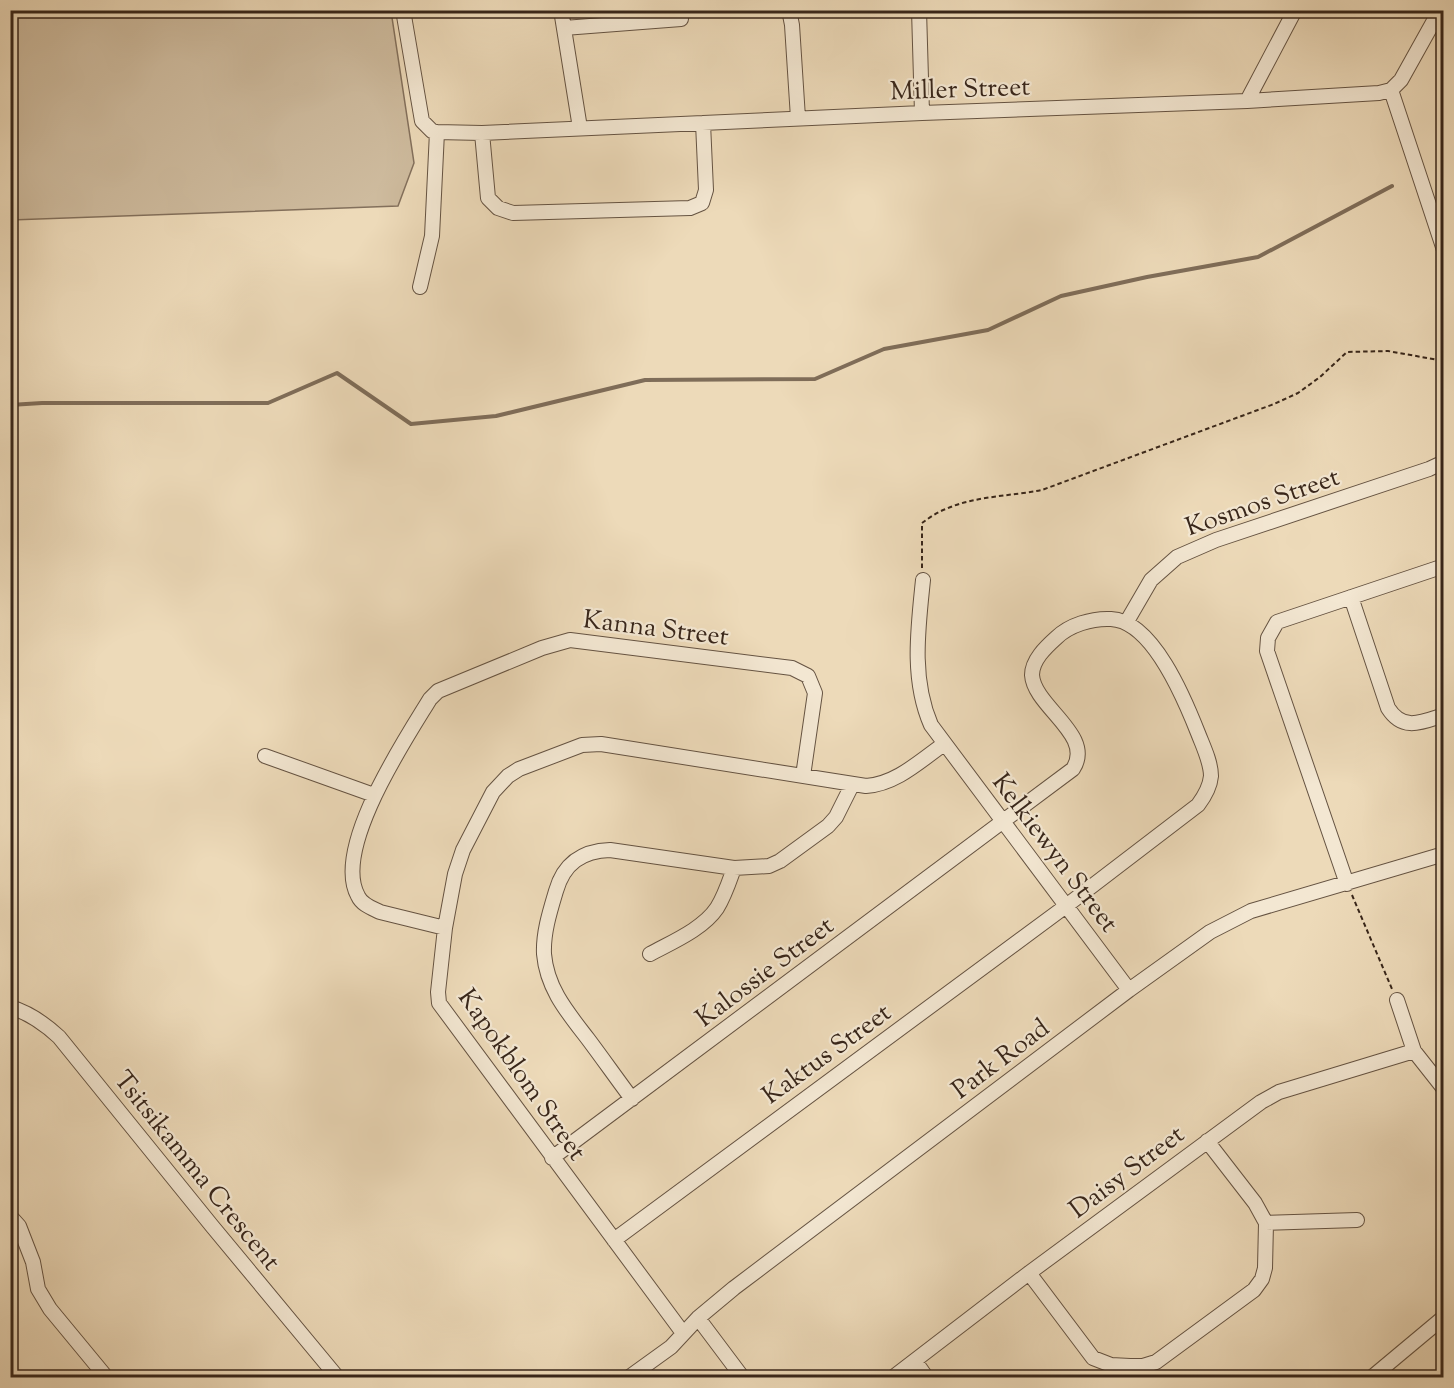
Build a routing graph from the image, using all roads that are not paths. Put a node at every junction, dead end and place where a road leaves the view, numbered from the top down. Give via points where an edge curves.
1 (403, 10) edge
2 (561, 10) edge
3 (789, 10) edge
4 (919, 10) edge
5 (1295, 10) edge
6 (1440, 10) edge
7 (681, 19) dead end
8 (564, 28) junction
9 (1391, 90) junction
10 (1247, 101) junction
11 (922, 113) junction
12 (798, 118) junction
13 (703, 123) junction
14 (580, 128) junction
15 (437, 132) junction
16 (482, 133) junction
17 (1443, 250) edge
18 (420, 287) dead end
19 (1443, 462) edge
20 (1443, 566) edge
21 (923, 580) road end
22 (1352, 597) junction
23 (1126, 623) junction
24 (1443, 715) edge
25 (944, 744) junction
26 (265, 756) dead end
27 (803, 776) junction
28 (852, 785) junction
29 (374, 795) junction
30 (1004, 822) junction
31 (1443, 854) edge
32 (734, 868) junction
33 (1347, 884) junction
34 (1066, 906) junction
35 (446, 928) junction
36 (650, 954) dead end
37 (1129, 990) junction
38 (1397, 1000) road end
39 (10, 1007) edge
40 (1414, 1051) junction
41 (1443, 1089) edge
42 (632, 1099) junction
43 (1207, 1141) junction
44 (552, 1158) junction
45 (10, 1216) edge
46 (1358, 1220) dead end
47 (1266, 1223) junction
48 (614, 1240) junction
49 (1029, 1273) junction
50 (1443, 1317) edge
51 (698, 1318) junction
52 (683, 1333) junction
53 (915, 1361) junction
54 (107, 1377) edge
55 (338, 1377) edge
56 (628, 1377) edge
57 (743, 1377) edge
58 (892, 1377) edge
59 (927, 1377) edge
60 (1371, 1377) edge

1 - 15 street via 422,121
2 - 8 street
3 - 12 street
4 - 11 street
5 - 10 street
6 - 9 street via 1401,80
7 - 8 street
8 - 14 street
9 - 10 street, Miller Street
9 - 17 street
10 - 11 street, Miller Street
11 - 12 street, Miller Street
12 - 13 street, Miller Street
13 - 14 street, Miller Street
13 - 16 street via 706,190 702,203 690,208 503,211 488,198
14 - 16 street, Miller Street
15 - 16 street, Miller Street
15 - 18 street via 432,236
19 - 23 street, Kosmos Street via 1177,557 1151,580
20 - 22 street
21 - 25 street, Kelkiewyn Street via 917,647 921,694 924,710
22 - 24 street via 1394,716 1401,722 1416,723
22 - 33 street via 1277,622 1268,638 1268,651
23 - 30 street, Kalossie Street via 1113,619 1079,624 1059,634 1043,650 1034,667 1034,684 1074,740 1077,762 1073,770
23 - 34 street, Kaktus Street via 1143,635 1180,690 1207,755 1210,783 1198,805
25 - 28 street, Kapokblom Street via 892,780 879,785
25 - 30 street, Kelkiewyn Street
26 - 29 street
27 - 28 street, Kapokblom Street
27 - 29 street, Kanna Street via 815,693 802,672 570,640 438,691
27 - 35 street, Kapokblom Street via 601,744 574,748 519,769 493,792 463,850
28 - 32 street via 828,826 780,861 769,866
29 - 35 street, Kanna Street via 353,856 353,882 358,898 380,912
30 - 34 street, Kelkiewyn Street
30 - 42 street, Kalossie Street
31 - 33 street, Park Road
32 - 36 street via 716,910 701,924
32 - 42 street via 594,850 572,862 557,885 545,934 549,977 561,1003
33 - 37 street, Park Road via 1240,915
34 - 37 street, Kelkiewyn Street
34 - 48 street, Kaktus Street
35 - 44 street, Kapokblom Street via 439,1003
37 - 51 street, Park Road
38 - 40 street
39 - 55 street, Tsitsikamma Crescent via 28,1014 59,1037
40 - 41 street
40 - 43 street, Daisy Street via 1279,1092
42 - 44 street, Kalossie Street
43 - 47 street
43 - 49 street, Daisy Street
44 - 48 street, Kapokblom Street
45 - 54 street via 19,1226 39,1289 50,1309
46 - 47 street
47 - 49 street via 1265,1268 1254,1290 1155,1362 1143,1366 1111,1365 1093,1358
48 - 52 street, Kapokblom Street
49 - 53 street, Daisy Street
50 - 60 street
51 - 52 street, Park Road
51 - 57 street
52 - 56 street, Park Road via 671,1347
53 - 58 street, Daisy Street
53 - 59 street

